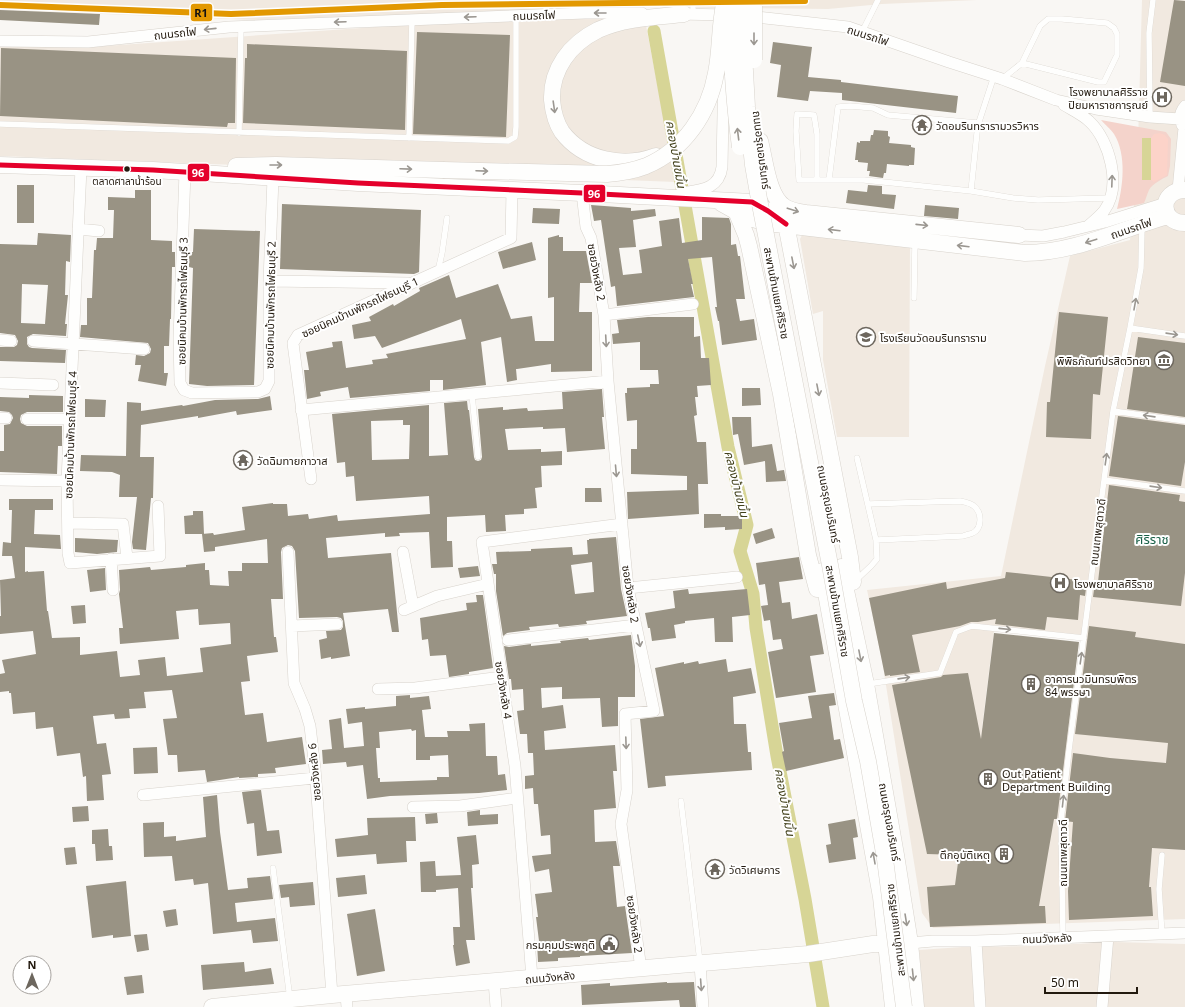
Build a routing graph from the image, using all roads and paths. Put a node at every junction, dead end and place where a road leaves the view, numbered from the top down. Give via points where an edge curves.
1 (693, 0) edge
2 (732, 0) edge
3 (741, 0) edge
4 (745, 0) edge
5 (754, 0) edge
6 (878, 0) edge
7 (1153, 0) edge
8 (725, 8) edge
9 (689, 14) junction
10 (516, 15) junction
11 (660, 15) junction
12 (412, 20) junction
13 (742, 26) junction
14 (241, 27) junction
15 (862, 32) junction
16 (0, 41) edge
17 (1022, 63) junction
18 (998, 77) junction
19 (1056, 100) junction
20 (1185, 106) edge
21 (1150, 117) junction
22 (0, 124) edge
23 (1183, 125) edge
24 (978, 126) junction
25 (239, 133) junction
26 (409, 138) junction
27 (760, 141) junction
28 (680, 143) junction
29 (0, 165) edge
30 (81, 168) junction
31 (153, 170) junction
32 (185, 172) junction
33 (273, 178) junction
34 (817, 180) junction
35 (829, 180) junction
36 (512, 190) junction
37 (1181, 190) edge
38 (971, 191) junction
39 (582, 193) junction
40 (705, 197) junction
41 (1110, 198) junction
42 (1167, 210) junction
43 (736, 211) junction
44 (447, 218) dead end
45 (1142, 223) junction
46 (1185, 223) edge
47 (786, 224) junction
48 (1088, 226) junction
49 (78, 229) junction
50 (99, 231) dead end
51 (1019, 235) joint
52 (916, 240) junction
53 (438, 271) junction
54 (269, 281) junction
55 (413, 283) junction
56 (914, 298) dead end
57 (692, 304) dead end
58 (604, 315) junction
59 (1130, 328) junction
60 (1185, 336) edge
61 (33, 341) dead end
62 (73, 343) junction
63 (144, 349) dead end
64 (608, 381) junction
65 (0, 382) edge
66 (53, 385) dead end
67 (222, 392) joint
68 (472, 394) junction
69 (300, 410) junction
70 (1113, 410) junction
71 (27, 419) dead end
72 (70, 419) junction
73 (1185, 421) edge
74 (478, 457) dead end
75 (857, 458) dead end
76 (311, 479) dead end
77 (0, 480) edge
78 (1104, 480) junction
79 (67, 481) junction
80 (1185, 491) edge
81 (868, 504) junction
82 (158, 506) dead end
83 (68, 522) junction
84 (622, 524) junction
85 (876, 540) junction
86 (288, 552) dead end
87 (403, 552) dead end
88 (127, 558) junction
89 (111, 559) junction
90 (738, 577) dead end
91 (853, 583) junction
92 (488, 584) junction
93 (628, 588) junction
94 (113, 590) dead end
95 (830, 613) junction
96 (852, 618) junction
97 (337, 624) dead end
98 (636, 625) junction
99 (292, 626) junction
100 (1084, 638) junction
101 (508, 640) dead end
102 (502, 677) junction
103 (866, 684) junction
104 (378, 689) dead end
105 (315, 778) junction
106 (143, 795) dead end
107 (517, 798) junction
108 (681, 801) dead end
109 (413, 807) dead end
110 (1162, 855) dead end
111 (273, 868) dead end
112 (1185, 933) edge
113 (1162, 935) junction
114 (1108, 936) junction
115 (1063, 937) junction
116 (976, 941) junction
117 (887, 943) junction
118 (910, 943) junction
119 (700, 964) junction
120 (641, 969) junction
121 (532, 978) junction
122 (494, 981) junction
123 (342, 998) edge
124 (290, 999) junction
125 (246, 1005) edge
126 (212, 1007) edge
127 (496, 1007) edge
128 (703, 1007) edge
129 (893, 1007) edge
130 (904, 1007) edge
131 (916, 1007) edge
132 (980, 1007) edge
133 (1102, 1007) edge

1 - 9 lane
95 -> 2 main road, ถนนอรุณอมรินทร์, bridge via 745,182 733,86
3 - 13 main road, สะพานข้ามแยกศิริราช, bridge
4 - 13 main road, สะพานข้ามแยกศิริราช, bridge
5 -> 27 main road, ถนนอรุณอมรินทร์, bridge via 754,74
6 - 15 lane
7 - 21 lane via 1149,33
8 - 9 street, ถนนรถไฟ
8 - 15 street, ถนนรถไฟ via 757,16 848,27
8 - 28 main road, bridge via 721,19 716,72 711,93 698,120
8 - 40 street via 721,172 714,184 706,189
9 - 11 main road
11 -> 10 street, ถนนรถไฟ
10 -> 12 street, ถนนรถไฟ
10 - 26 lane via 515,137 508,141
11 -> 28 main road, bridge via 613,25 592,33 578,43 563,59 555,75 552,87 554,112 562,131 571,141 605,160 644,160
12 -> 14 street, ถนนรถไฟ
12 - 26 lane
13 - 130 main road, สะพานข้ามแยกศิริราช, bridge via 753,166 886,859
14 -> 16 street, ถนนรถไฟ via 88,42
14 - 25 lane
15 - 18 street, ถนนรถไฟ
17 - 17 lane via 1040,26 1048,19 1107,23 1117,34 1117,55 1104,82
17 - 18 lane
18 - 19 street, ถนนรถไฟ
18 - 24 lane
19 - 21 street, ถนนรถไฟ
41 -> 19 street, ถนนรถไฟ via 1112,163 1098,131 1089,120
20 - 23 street via 1182,110
21 - 23 street, ถนนรถไฟ
22 - 25 lane
23 - 37 street
24 - 35 lane via 978,123 888,115 872,108 838,107
24 - 38 lane
25 - 26 lane
27 -> 51 main road via 774,194 780,204 790,210
27 - 96 main road, ถนนอรุณอมรินทร์ via 772,217
31 -> 28 main road, bridge via 276,165 591,174 634,170 654,162
29 - 30 main road, ถนนรถไฟ
30 - 31 main road, ถนนรถไฟ
30 - 49 street, ซอยนิคมบ้านพักรถไฟธนบุรี 4
31 - 32 main road, ถนนรถไฟ
32 - 33 main road, ถนนรถไฟ
32 - 67 street, ซอยนิคมบ้านพักรถไฟธนบุรี 3 via 179,338 180,382 184,390 192,393
33 - 36 main road, ถนนรถไฟ
33 - 54 street, ซอยนิคมบ้านพักรถไฟธนบุรี 2
34 - 34 lane via 799,180 797,114 814,115 817,134
34 - 35 lane
35 - 38 lane via 864,180
36 - 39 main road, ถนนรถไฟ
36 - 53 street, ซอยนิคมบ้านพักรถไฟธนบุรี 1 via 511,238
37 - 42 main road via 1168,197
38 - 41 lane via 1038,200
39 - 40 main road, ถนนรถไฟ
39 - 58 street, ซอยวังหลัง 2 via 586,227 591,238
40 - 43 main road, ถนนรถไฟ
40 - 47 main road, ถนนรถไฟ via 752,202
41 - 48 street, ถนนรถไฟ via 1105,210
42 - 45 main road, ถนนรถไฟ
42 - 46 main road via 1173,221
42 - 48 street, ถนนรถไฟ
43 - 47 main road, ถนนรถไฟ via 761,221
43 - 95 main road via 749,246 781,394 811,570
44 - 53 lane
45 -> 52 main road, ถนนรถไฟ via 1074,247 1042,253
59 -> 45 lane, ถนนเทพสุดาวดี via 1141,268
52 -> 47 main road, ถนนรถไฟ
47 -> 91 main road
48 - 51 street, ถนนรถไฟ via 1042,236
49 - 50 street
49 - 62 street, ซอยนิคมบ้านพักรถไฟธนบุรี 4
52 - 56 lane
53 - 55 street, ซอยนิคมบ้านพักรถไฟธนบุรี 1
54 - 55 street
54 - 67 street, ซอยนิคมบ้านพักรถไฟธนบุรี 2 via 269,382 265,389 258,392
55 - 69 street, ซอยนิคมบ้านพักรถไฟธนบุรี 1 via 298,335 293,343
57 - 58 street
58 -> 64 street, ซอยวังหลัง 2
59 -> 60 lane
59 - 70 lane, ถนนเทพสุดาวดี
61 - 62 street
62 - 63 street
62 - 72 street, ซอยนิคมบ้านพักรถไฟธนบุรี 4
64 - 68 street
64 -> 84 street, ซอยวังหลัง 2
65 - 66 street
68 - 69 street
68 - 74 lane
69 - 76 street, ซอยนิคมบ้านพักรถไฟธนบุรี 1
73 -> 70 lane
78 -> 70 lane, ถนนเทพสุดาวดี
71 - 72 street
72 - 79 street, ซอยนิคมบ้านพักรถไฟธนบุรี 4
75 - 81 lane
77 - 79 street
78 -> 80 lane
78 - 100 lane, ถนนเทพสุดาวดี
79 - 83 street, ซอยนิคมบ้านพักรถไฟธนบุรี 4
81 - 85 lane
81 - 85 lane via 960,501 971,505 979,512 978,528 973,533 963,536
82 - 88 street, ซอยนิคมบ้านพักรถไฟธนบุรี 4 via 160,556
83 - 88 street via 123,524
83 - 89 street, ซอยนิคมบ้านพักรถไฟธนบุรี 4 via 70,563
84 - 92 street, ซอยวังหลัง 4 via 483,541
84 - 93 street, ซอยวังหลัง 2
85 - 91 lane via 877,559
86 - 99 street, ซอยวังหลัง 6
87 - 92 street via 408,608 437,596
88 - 89 street, ซอยนิคมบ้านพักรถไฟธนบุรี 4
89 - 94 street
90 - 93 street
91 - 96 main road
92 - 102 street, ซอยวังหลัง 4
93 - 98 street, ซอยวังหลัง 2
117 -> 95 main road, ถนนอรุณอมรินทร์
96 -> 103 main road, ถนนอรุณอมรินทร์
97 - 99 street
98 - 101 street
98 -> 120 street, ซอยวังหลัง 2 via 654,711 625,714 627,790 621,824
99 - 105 street, ซอยวังหลัง 6 via 294,683 310,726
103 -> 100 lane via 940,672 956,632 972,626
115 -> 100 lane, ถนนเทพสุดาวดี via 1061,820
102 - 104 street via 415,688
102 - 107 street, ซอยวังหลัง 4
103 -> 118 main road, ถนนอรุณอมรินทร์
105 - 106 street
105 - 123 street, ซอยวังหลัง 6
107 - 109 street via 460,806
107 - 121 street, ซอยวังหลัง 4
108 - 119 lane
110 - 113 lane via 1159,889
111 - 124 lane
112 - 113 street, ถนนวังหลัง
113 - 114 street, ถนนวังหลัง
114 - 115 street, ถนนวังหลัง
114 - 133 street
115 - 116 street, ถนนวังหลัง
116 - 118 street, ถนนวังหลัง
116 - 132 street
117 - 118 main road, ถนนวังหลัง
117 - 119 main road, ถนนวังหลัง via 826,952
117 - 129 main road, ถนนอรุณอมรินทร์
118 -> 131 main road, ถนนอรุณอมรินทร์
119 - 120 main road, ถนนวังหลัง
119 -> 128 street
120 - 121 main road, ถนนวังหลัง
121 - 122 main road, ถนนวังหลัง
122 - 123 main road, ถนนวังหลัง
122 - 127 street
123 - 124 main road, ถนนวังหลัง
124 - 125 main road, ถนนวังหลัง
125 - 126 main road, ถนนวังหลัง

